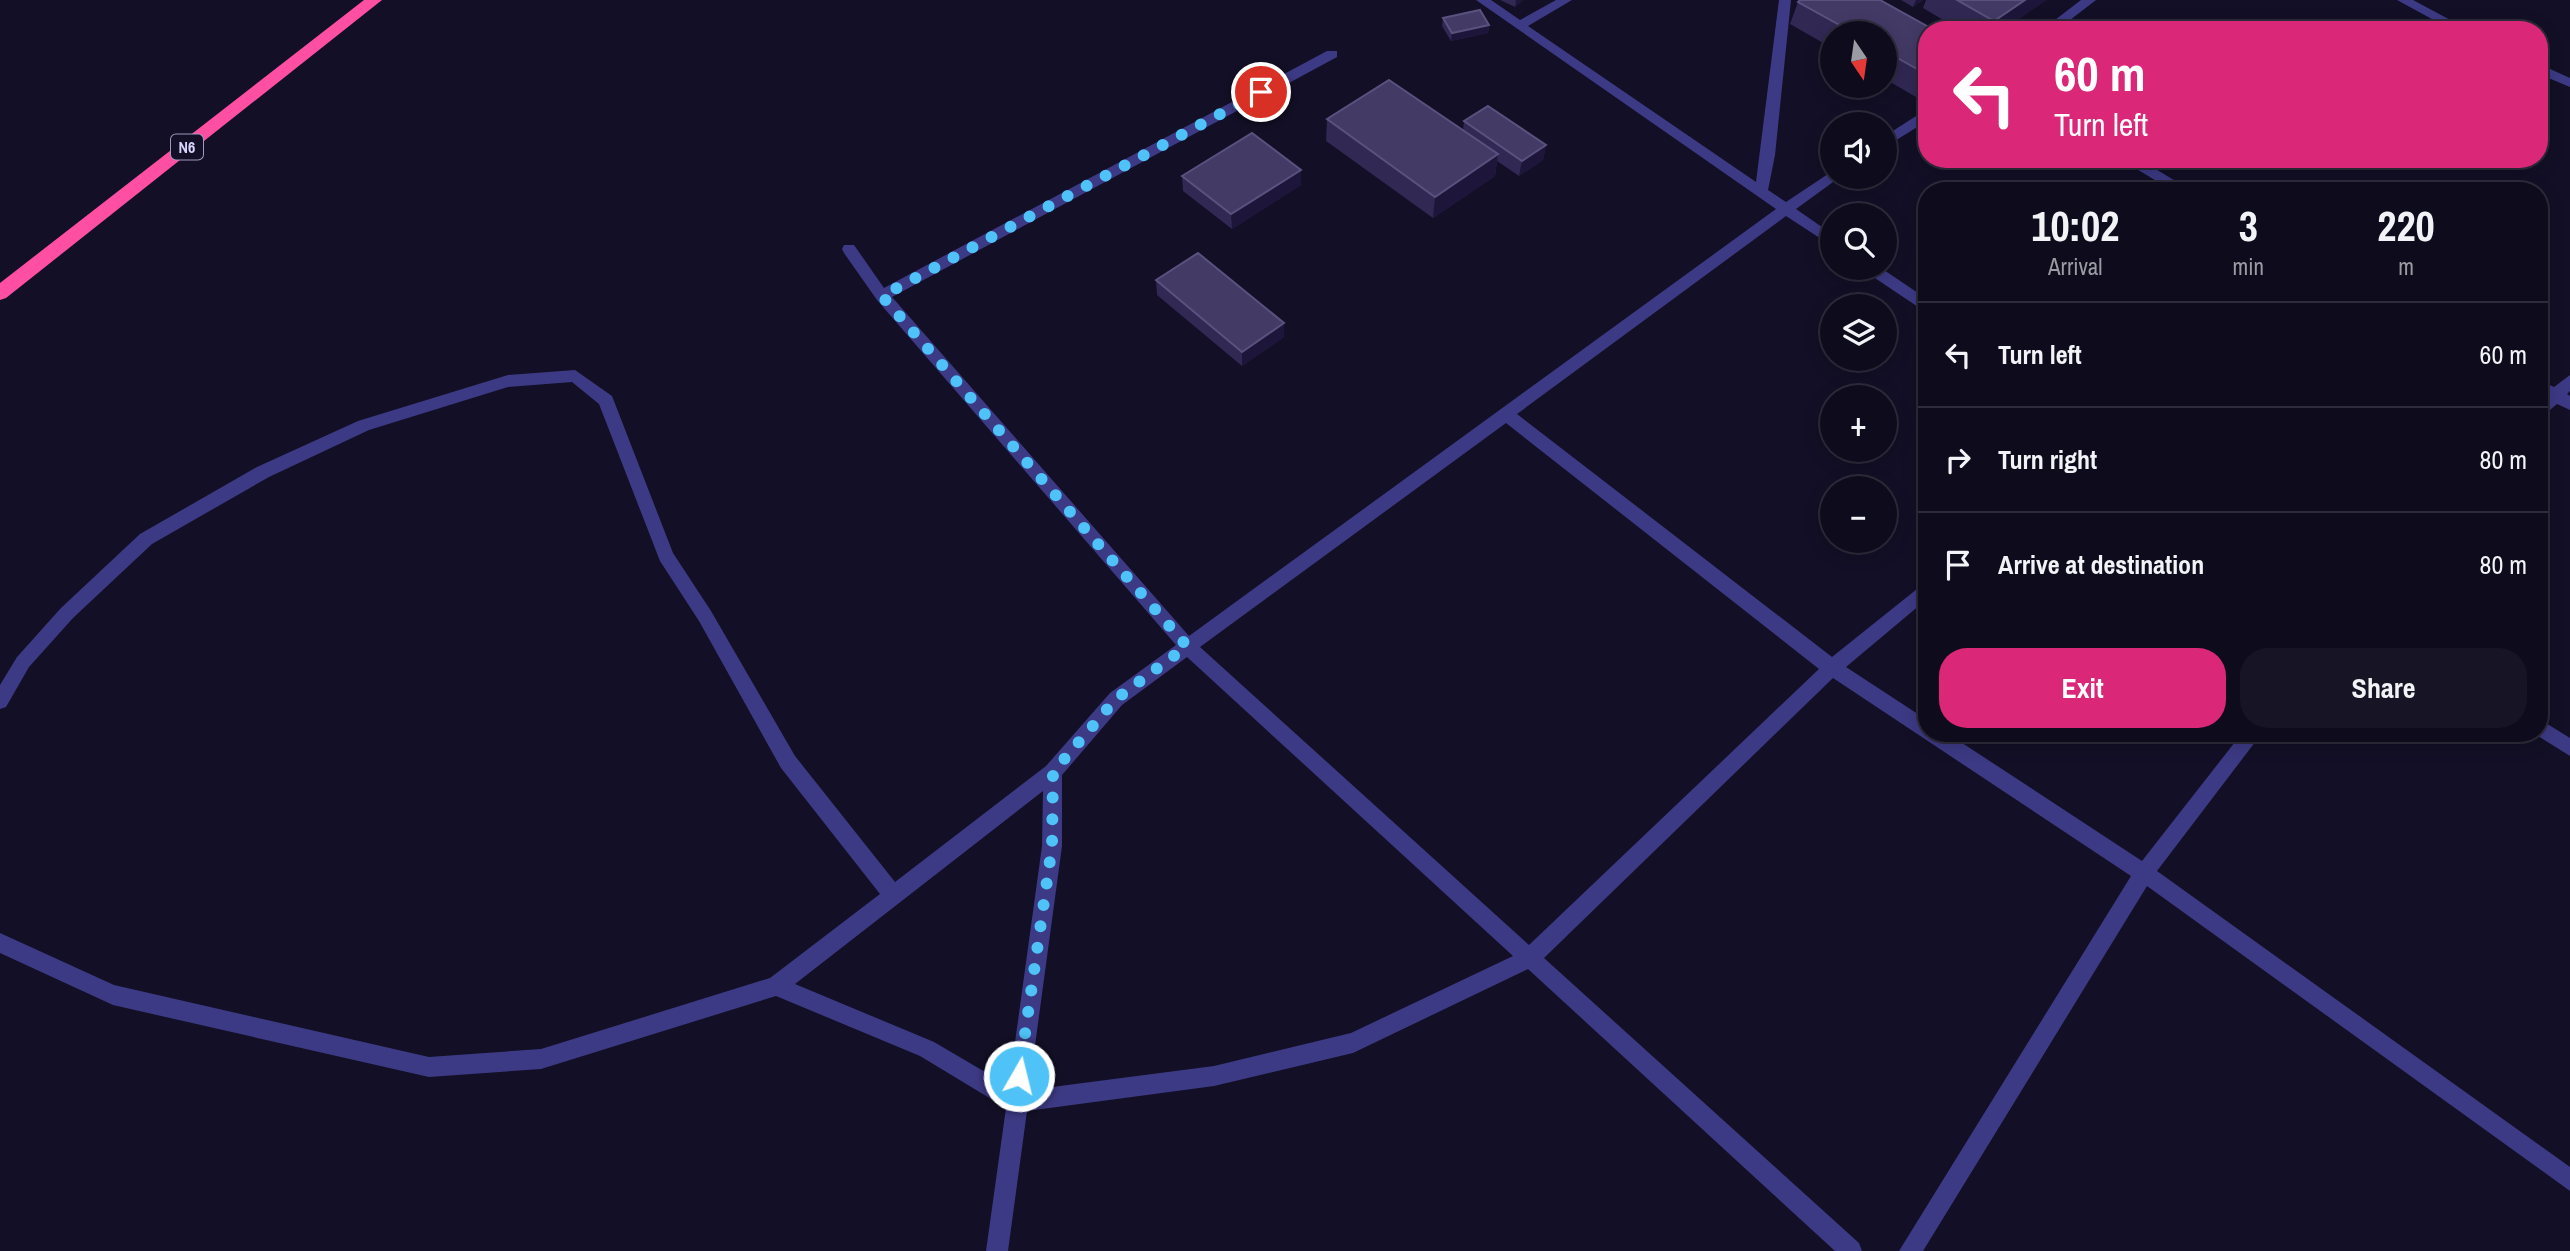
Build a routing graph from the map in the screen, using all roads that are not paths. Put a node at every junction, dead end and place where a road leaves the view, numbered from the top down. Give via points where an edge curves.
1 (374, 0) edge
2 (1482, 0) edge
3 (1566, 0) edge
4 (1785, 0) edge
5 (2090, 0) edge
6 (2403, 0) edge
7 (2061, 21) edge
8 (2445, 21) edge
9 (1520, 25) junction
10 (1332, 54) dead end
11 (2548, 72) edge
12 (2570, 83) edge
13 (1918, 120) edge
14 (1897, 134) edge
15 (2143, 168) edge
16 (2169, 182) edge
17 (1820, 186) edge
18 (1761, 191) junction
19 (1786, 209) junction
20 (1820, 233) edge
21 (849, 249) dead end
22 (1888, 280) edge
23 (0, 293) edge
24 (882, 296) junction
25 (1918, 301) edge
26 (2570, 381) edge
27 (2563, 399) edge
28 (1506, 414) junction
29 (1918, 596) edge
30 (1187, 646) junction
31 (1832, 668) junction
32 (0, 701) edge
33 (1918, 724) edge
34 (2548, 733) edge
35 (1945, 742) edge
36 (2246, 742) edge
37 (2570, 748) edge
38 (1053, 772) junction
39 (2144, 873) junction
40 (893, 895) junction
41 (0, 943) edge
42 (1530, 958) junction
43 (776, 986) junction
44 (1015, 1102) junction
45 (2570, 1180) edge
46 (997, 1251) edge
47 (1851, 1251) edge
48 (1910, 1251) edge

1 - 23 highway, N6
2 - 9 street
3 - 9 street
4 - 18 street
5 - 7 street
6 - 8 street
9 - 18 street
10 - 24 street
11 - 12 street
13 - 14 street
15 - 16 street
17 - 19 street
18 - 19 street
19 - 20 street
19 - 28 street
21 - 24 street
22 - 25 street
24 - 30 street
26 - 27 street
28 - 30 street
28 - 31 street
29 - 31 street
30 - 38 street via 1116,699
30 - 42 street
31 - 33 street
31 - 42 street
32 - 40 street via 32,652 146,538 263,472 377,421 508,381 575,376 606,400 666,556 788,762
34 - 37 street
35 - 39 street
36 - 39 street
38 - 40 street
38 - 44 street via 1052,846
39 - 45 street
39 - 48 street
40 - 43 street
41 - 43 street via 113,995 429,1068 541,1059
42 - 44 street via 1353,1043 1214,1076
42 - 47 street
43 - 44 street via 927,1049
44 - 46 street

